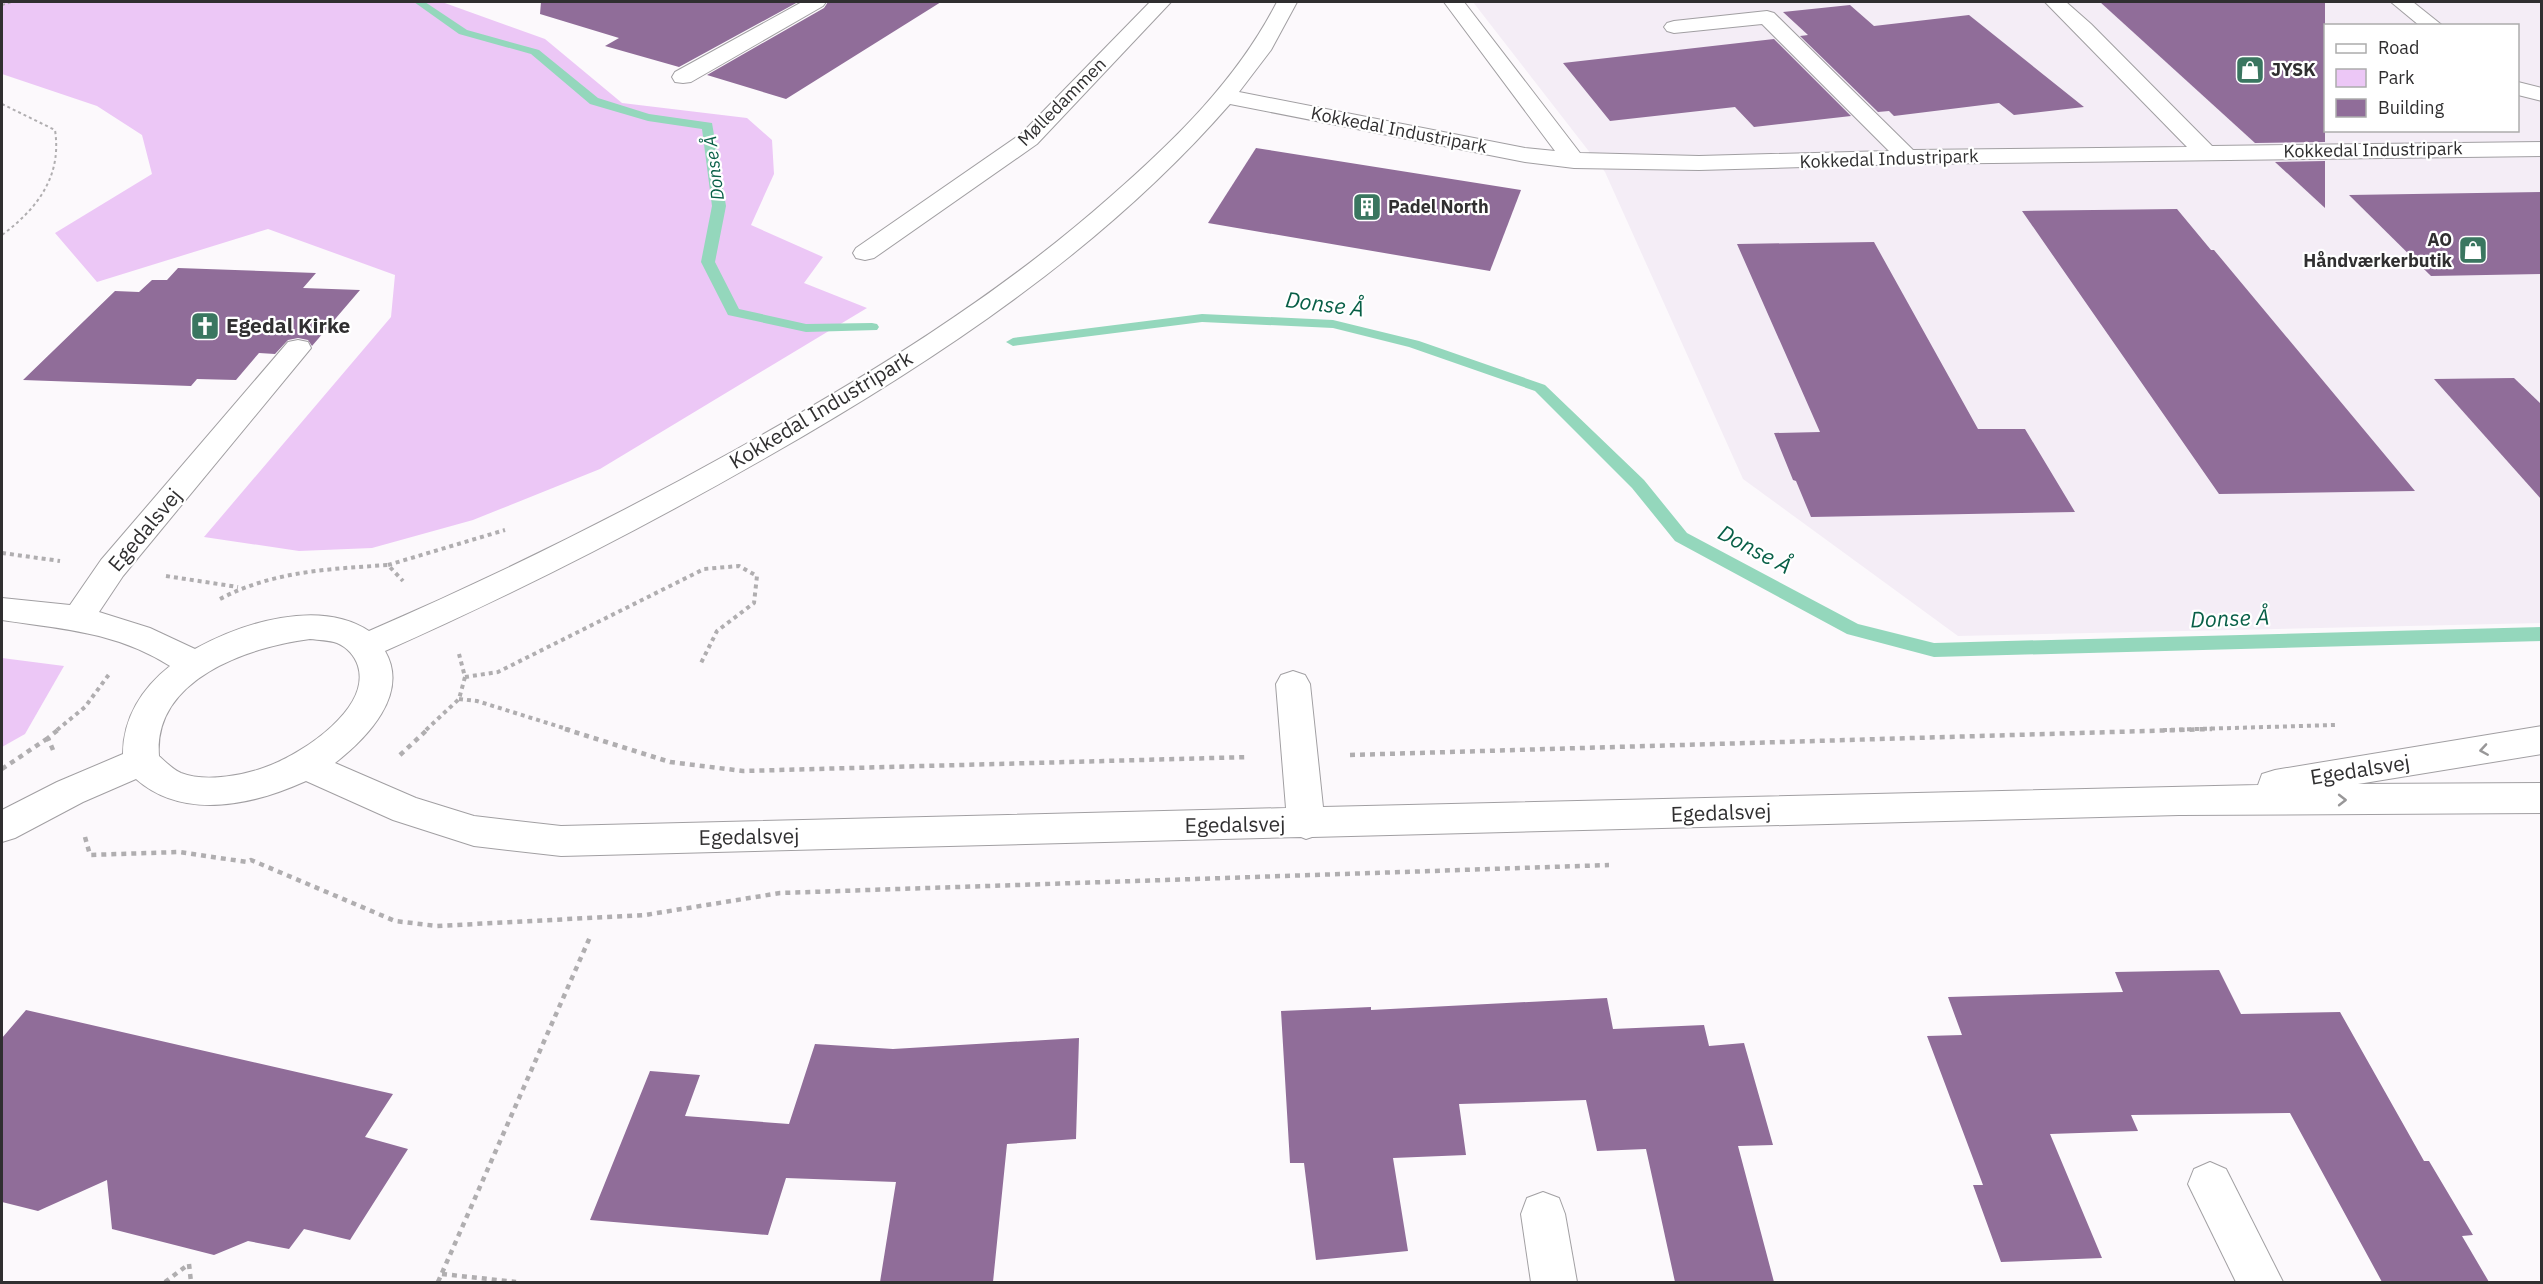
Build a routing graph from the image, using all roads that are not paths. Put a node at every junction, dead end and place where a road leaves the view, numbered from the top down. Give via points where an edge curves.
1 (816, 2) edge
2 (1161, 2) edge
3 (1287, 2) edge
4 (1454, 2) edge
5 (2055, 2) edge
6 (2402, 2) edge
7 (2430, 24) edge
8 (1674, 27) dead end
9 (683, 77) dead end
10 (2519, 87) edge
11 (2541, 87) edge
12 (2519, 88) edge
13 (2541, 95) edge
14 (1224, 96) junction
15 (2541, 149) edge
16 (2205, 152) junction
17 (1907, 157) junction
18 (1574, 161) junction
19 (865, 253) dead end
20 (298, 348) dead end
21 (2, 609) edge
22 (78, 618) junction
23 (366, 646) junction
24 (194, 666) junction
25 (1293, 684) dead end
26 (2541, 740) edge
27 (142, 761) junction
28 (305, 765) junction
29 (2541, 798) edge
30 (2179, 800) junction
31 (1306, 824) junction
32 (2, 827) edge
33 (2210, 1184) dead end
34 (1543, 1214) dead end
35 (1554, 1282) edge
36 (2260, 1282) edge

1 - 9 street
2 - 19 street, Mølledammen via 1029,139
3 - 14 street, Kokkedal Industripark via 1275,28
4 - 18 street
5 - 16 street
6 - 7 street
8 - 17 street via 1767,16
10 - 11 street
12 - 13 street
14 - 18 street, Kokkedal Industripark via 1525,155
14 - 23 street, Kokkedal Industripark via 1183,144 1101,220 973,317 810,421 647,511 430,619
15 - 16 street, Kokkedal Industripark
16 - 17 street, Kokkedal Industripark
17 - 18 street, Kokkedal Industripark via 1681,164
20 - 22 street, Egedalsvej via 112,568
21 - 22 street
22 - 24 street via 154,640
23 - 24 street via 343,632 310,627 271,631 231,645
23 - 28 street via 376,665 376,689 365,711 339,741
24 - 27 street via 167,688 148,713 139,738
25 - 31 street
26 -> 30 street, Egedalsvej
27 - 28 street via 164,783 205,791 255,785
27 - 32 street
28 - 31 street, Egedalsvej via 417,814 474,831 561,842
30 -> 29 street, Egedalsvej
30 - 31 street, Egedalsvej
33 - 36 street
34 - 35 street

